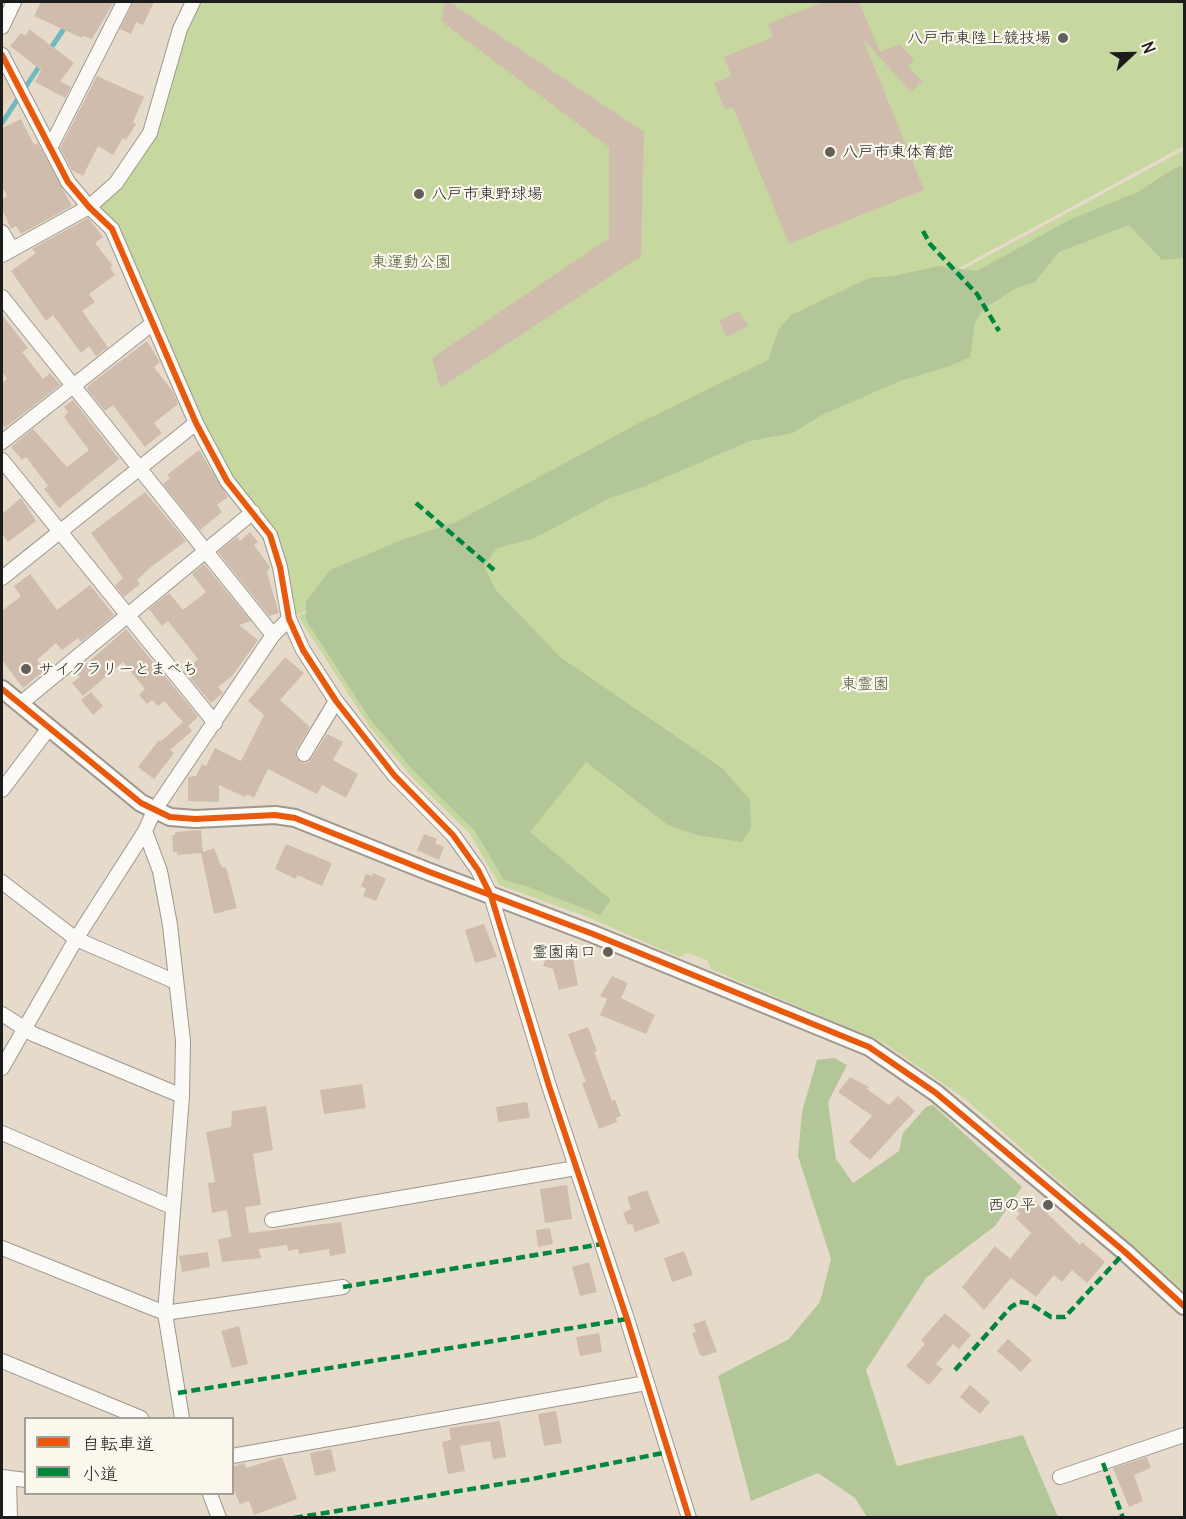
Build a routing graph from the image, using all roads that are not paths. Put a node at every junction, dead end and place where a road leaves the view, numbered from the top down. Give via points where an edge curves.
1 (14, 2) edge
2 (124, 2) edge
3 (194, 2) edge
4 (2, 27) edge
5 (2, 55) edge
6 (50, 148) junction
7 (89, 207) junction
8 (2, 232) edge
9 (7, 252) edge
10 (2, 297) edge
11 (153, 323) junction
12 (71, 386) junction
13 (196, 423) junction
14 (2, 442) edge
15 (2, 460) edge
16 (138, 469) junction
17 (253, 512) junction
18 (59, 532) junction
19 (206, 550) junction
20 (2, 578) edge
21 (126, 615) junction
22 (289, 619) junction
23 (273, 635) junction
24 (2, 689) edge
25 (336, 701) junction
26 (20, 704) junction
27 (215, 723) junction
28 (50, 728) junction
29 (304, 754) dead end
30 (2, 790) edge
31 (154, 811) junction
32 (145, 831) junction
33 (2, 882) edge
34 (491, 896) junction
35 (76, 939) junction
36 (176, 982) junction
37 (2, 1014) edge
38 (23, 1029) junction
39 (2, 1068) edge
40 (182, 1096) junction
41 (2, 1133) edge
42 (576, 1168) junction
43 (172, 1207) junction
44 (272, 1220) dead end
45 (2, 1248) edge
46 (343, 1287) dead end
47 (1185, 1306) edge
48 (165, 1313) junction
49 (2, 1360) edge
50 (646, 1383) junction
51 (136, 1417) edge
52 (182, 1417) edge
53 (1185, 1435) edge
54 (234, 1456) edge
55 (1060, 1477) dead end
56 (5, 1478) edge
57 (24, 1480) edge
58 (210, 1495) edge
59 (10, 1518) edge
60 (219, 1518) edge
61 (689, 1518) edge

1 - 4 street
2 - 6 street
3 - 7 street via 180,29 150,133 116,183
5 - 6 street
6 - 7 street via 68,182
7 - 9 street
7 - 11 street via 112,229
8 - 9 street
10 - 12 street
11 - 12 street
11 - 13 street
12 - 14 street
12 - 16 street
13 - 16 street
13 - 17 street via 227,481
15 - 18 street
16 - 18 street
16 - 19 street
17 - 19 street
17 - 22 street via 270,535
18 - 20 street
18 - 21 street
19 - 21 street
19 - 23 street
21 - 26 street
21 - 27 street
22 - 23 street
22 - 25 street via 303,650
23 - 27 street
24 - 26 street
25 - 29 street
25 - 34 street via 394,775 453,835
26 - 28 street
27 - 31 street
28 - 30 street
28 - 31 street
31 - 32 street
31 - 34 street via 195,819 264,815 295,818
32 - 35 street
32 - 36 street via 160,871
33 - 35 street
34 - 42 street
34 - 47 street via 602,937 869,1047 936,1092
35 - 36 street
35 - 38 street
36 - 40 street via 183,1041
37 - 38 street
38 - 39 street
38 - 40 street
40 - 43 street
41 - 43 street
42 - 44 street
42 - 50 street
43 - 48 street
45 - 48 street
46 - 48 street
48 - 52 street
49 - 51 street
50 - 54 street
50 - 61 street
53 - 55 street
56 - 57 street
56 - 59 street
58 - 60 street

